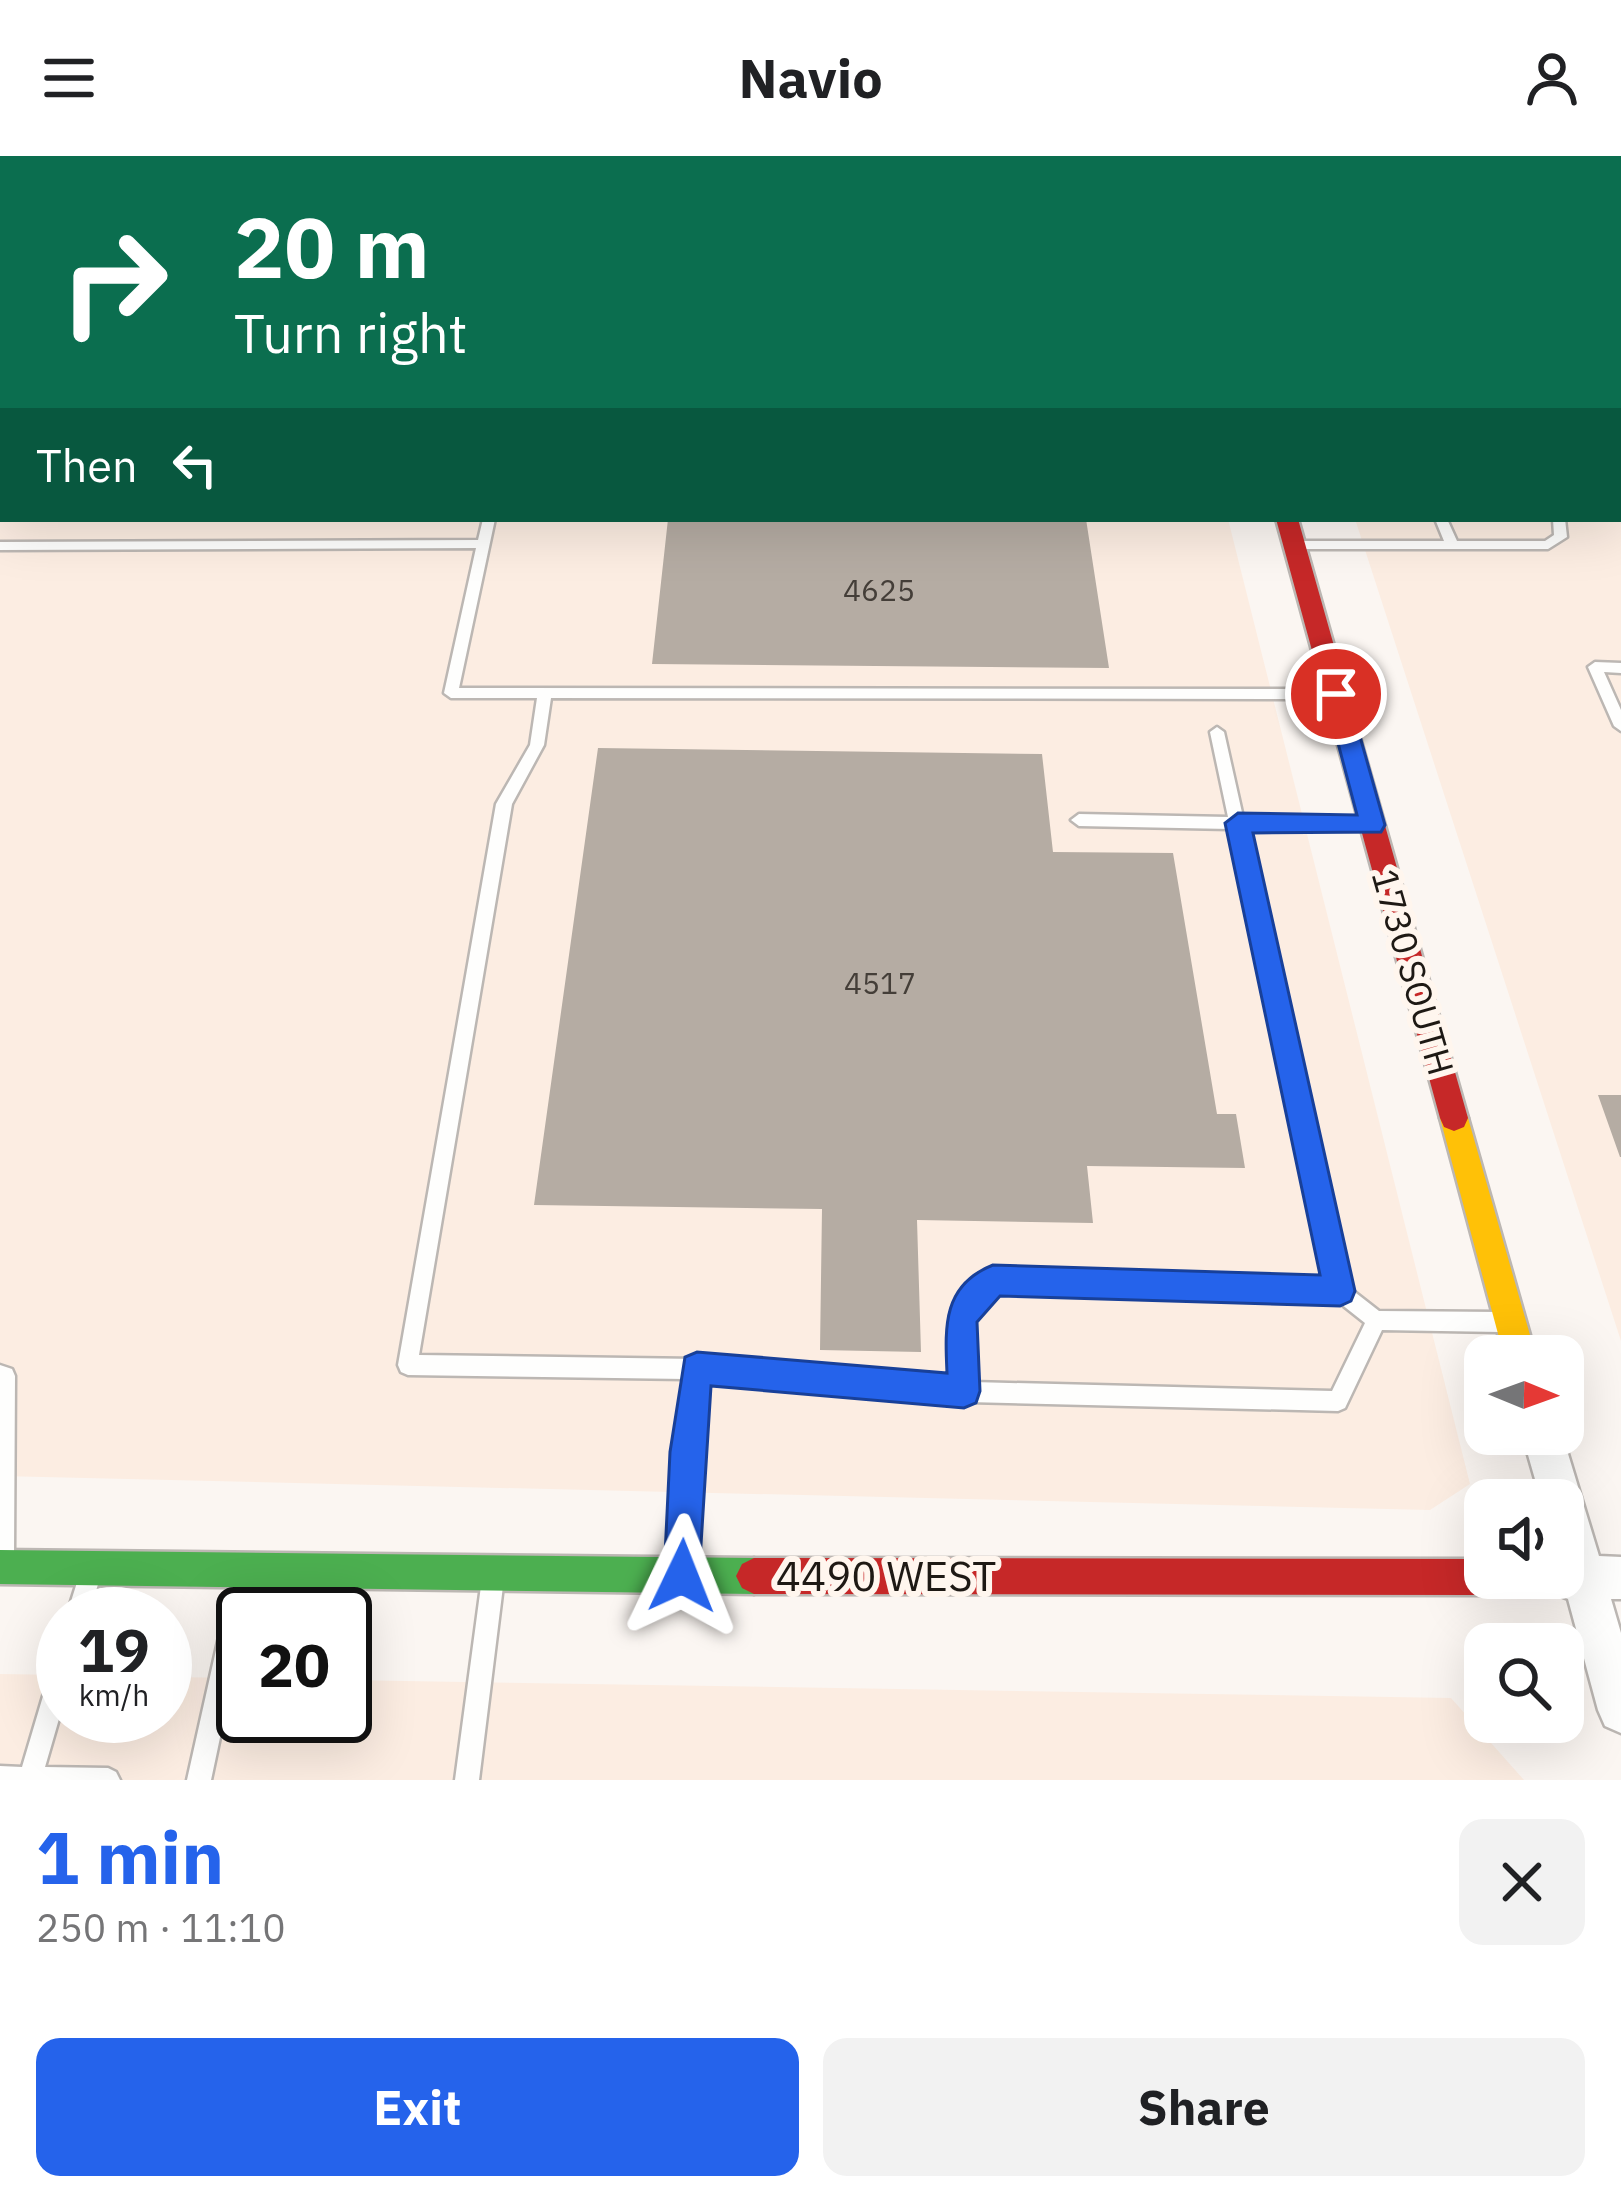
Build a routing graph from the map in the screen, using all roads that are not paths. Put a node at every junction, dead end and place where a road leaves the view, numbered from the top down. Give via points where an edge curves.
1 (488, 522) edge
2 (1442, 522) edge
3 (1559, 522) edge
4 (1291, 532) edge
5 (483, 544) junction
6 (1452, 545) junction
7 (0, 546) edge
8 (1621, 668) edge
9 (1336, 694) junction
10 (544, 697) junction
11 (1621, 726) edge
12 (1217, 732) dead end
13 (1078, 820) dead end
14 (1238, 823) junction
15 (1372, 825) junction
16 (1340, 1291) junction
17 (1376, 1320) junction
18 (1510, 1322) junction
19 (1514, 1335) edge
20 (697, 1369) junction
21 (0, 1375) edge
22 (964, 1391) junction
23 (1, 1567) edge
24 (92, 1568) junction
25 (244, 1570) junction
26 (494, 1573) junction
27 (682, 1576) junction
28 (1464, 1577) edge
29 (1589, 1578) edge
30 (86, 1587) edge
31 (1621, 1710) edge
32 (41, 1743) edge
33 (0, 1778) edge
34 (30, 1779) edge
35 (108, 1780) edge
36 (199, 1780) edge
37 (467, 1780) edge

1 - 5 lane
2 - 6 lane
3 - 6 lane via 1561,537 1548,545
4 - 6 lane
4 - 9 street, 1730 SOUTH
5 - 7 lane
5 - 10 lane via 451,693
8 - 11 lane via 1595,667
9 - 10 lane
9 - 15 street, 1730 SOUTH
10 - 20 lane via 537,745 504,804 408,1365
12 - 14 lane
13 - 14 lane
14 - 15 lane
14 - 16 lane
15 - 18 street, 1730 SOUTH
16 - 17 lane
16 - 22 lane via 993,1280 960,1316
17 - 18 lane
17 - 22 lane via 1338,1401
18 - 19 street, 1730 SOUTH
20 - 22 lane
20 - 27 lane
21 - 23 lane
23 - 24 street, 4490 WEST
24 - 25 street, 4490 WEST
24 - 30 lane
25 - 26 street, 4490 WEST
25 - 36 lane
26 - 27 street, 4490 WEST
26 - 37 lane
27 - 28 street, 4490 WEST
29 - 31 street
32 - 34 lane
33 - 34 lane
34 - 35 lane

